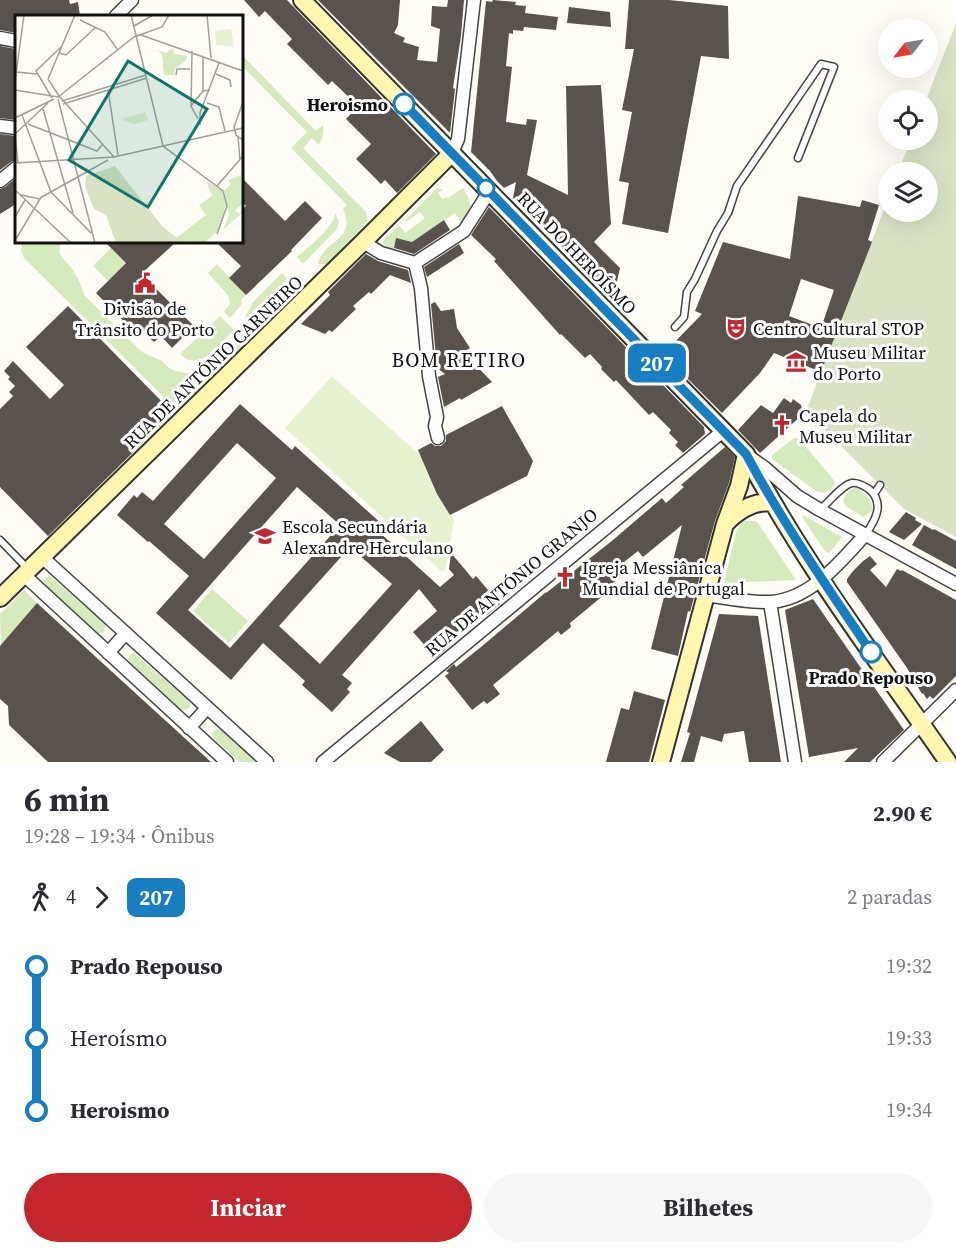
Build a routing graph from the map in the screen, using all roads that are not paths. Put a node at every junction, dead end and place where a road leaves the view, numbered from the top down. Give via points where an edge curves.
1 (132, 0) edge
2 (302, 0) edge
3 (474, 0) edge
4 (117, 15) edge
5 (0, 38) edge
6 (15, 41) edge
7 (0, 126) edge
8 (15, 128) edge
9 (452, 153) junction
10 (798, 158) dead end
11 (15, 169) edge
12 (0, 181) edge
13 (489, 192) junction
14 (363, 242) junction
15 (415, 263) junction
16 (675, 327) dead end
17 (723, 431) junction
18 (438, 438) dead end
19 (746, 454) junction
20 (880, 485) dead end
21 (873, 494) junction
22 (797, 496) junction
23 (773, 503) junction
24 (820, 510) junction
25 (725, 524) junction
26 (865, 535) junction
27 (0, 540) edge
28 (42, 557) junction
29 (26, 572) junction
30 (821, 579) junction
31 (956, 584) edge
32 (706, 595) junction
33 (0, 598) edge
34 (770, 602) junction
35 (126, 633) junction
36 (108, 653) junction
37 (956, 690) edge
38 (207, 708) junction
39 (921, 724) junction
40 (189, 728) junction
41 (227, 762) edge
42 (267, 762) edge
43 (323, 762) edge
44 (661, 762) edge
45 (795, 762) edge
46 (883, 762) edge
47 (948, 762) edge

1 - 4 street
2 - 9 main road, RUA DO HEROÍSMO
3 - 9 street via 458,139
5 - 6 street
7 - 8 street
9 - 13 main road, RUA DO HEROÍSMO
9 - 14 main road, RUA DE ANTÓNIO CARNEIRO
10 - 16 lane via 834,67 821,64 737,186 728,213 687,292 684,317
11 - 12 street
13 - 15 street via 464,231
13 - 17 main road, RUA DO HEROÍSMO via 653,351
14 - 15 street via 381,253
14 - 28 main road, RUA DE ANTÓNIO CARNEIRO
15 - 18 street
17 - 19 main road, RUA DO HEROÍSMO
17 - 43 street, RUA DE ANTÓNIO GRANJO
19 - 22 street
19 - 23 main road, RUA DO HEROÍSMO
19 - 25 main road
20 - 21 lane
21 - 24 lane via 858,483 851,483
21 - 26 lane via 878,501 877,515
22 - 23 street
22 - 24 street
23 - 25 main road via 761,502 745,508
23 - 30 main road, RUA DO HEROÍSMO
24 - 26 street
25 - 32 main road
26 - 30 street
26 - 31 street
27 - 29 lane
28 - 29 main road, RUA DE ANTÓNIO CARNEIRO
28 - 35 street
29 - 33 main road, RUA DE ANTÓNIO CARNEIRO
29 - 36 street
30 - 34 street via 799,594
30 - 39 main road, RUA DO HEROÍSMO
32 - 34 street
32 - 44 main road
34 - 45 street
35 - 36 street
35 - 38 street
36 - 40 street
37 - 39 street
38 - 40 street
38 - 42 street
39 - 46 street
39 - 47 main road, RUA DO HEROÍSMO
40 - 41 street

